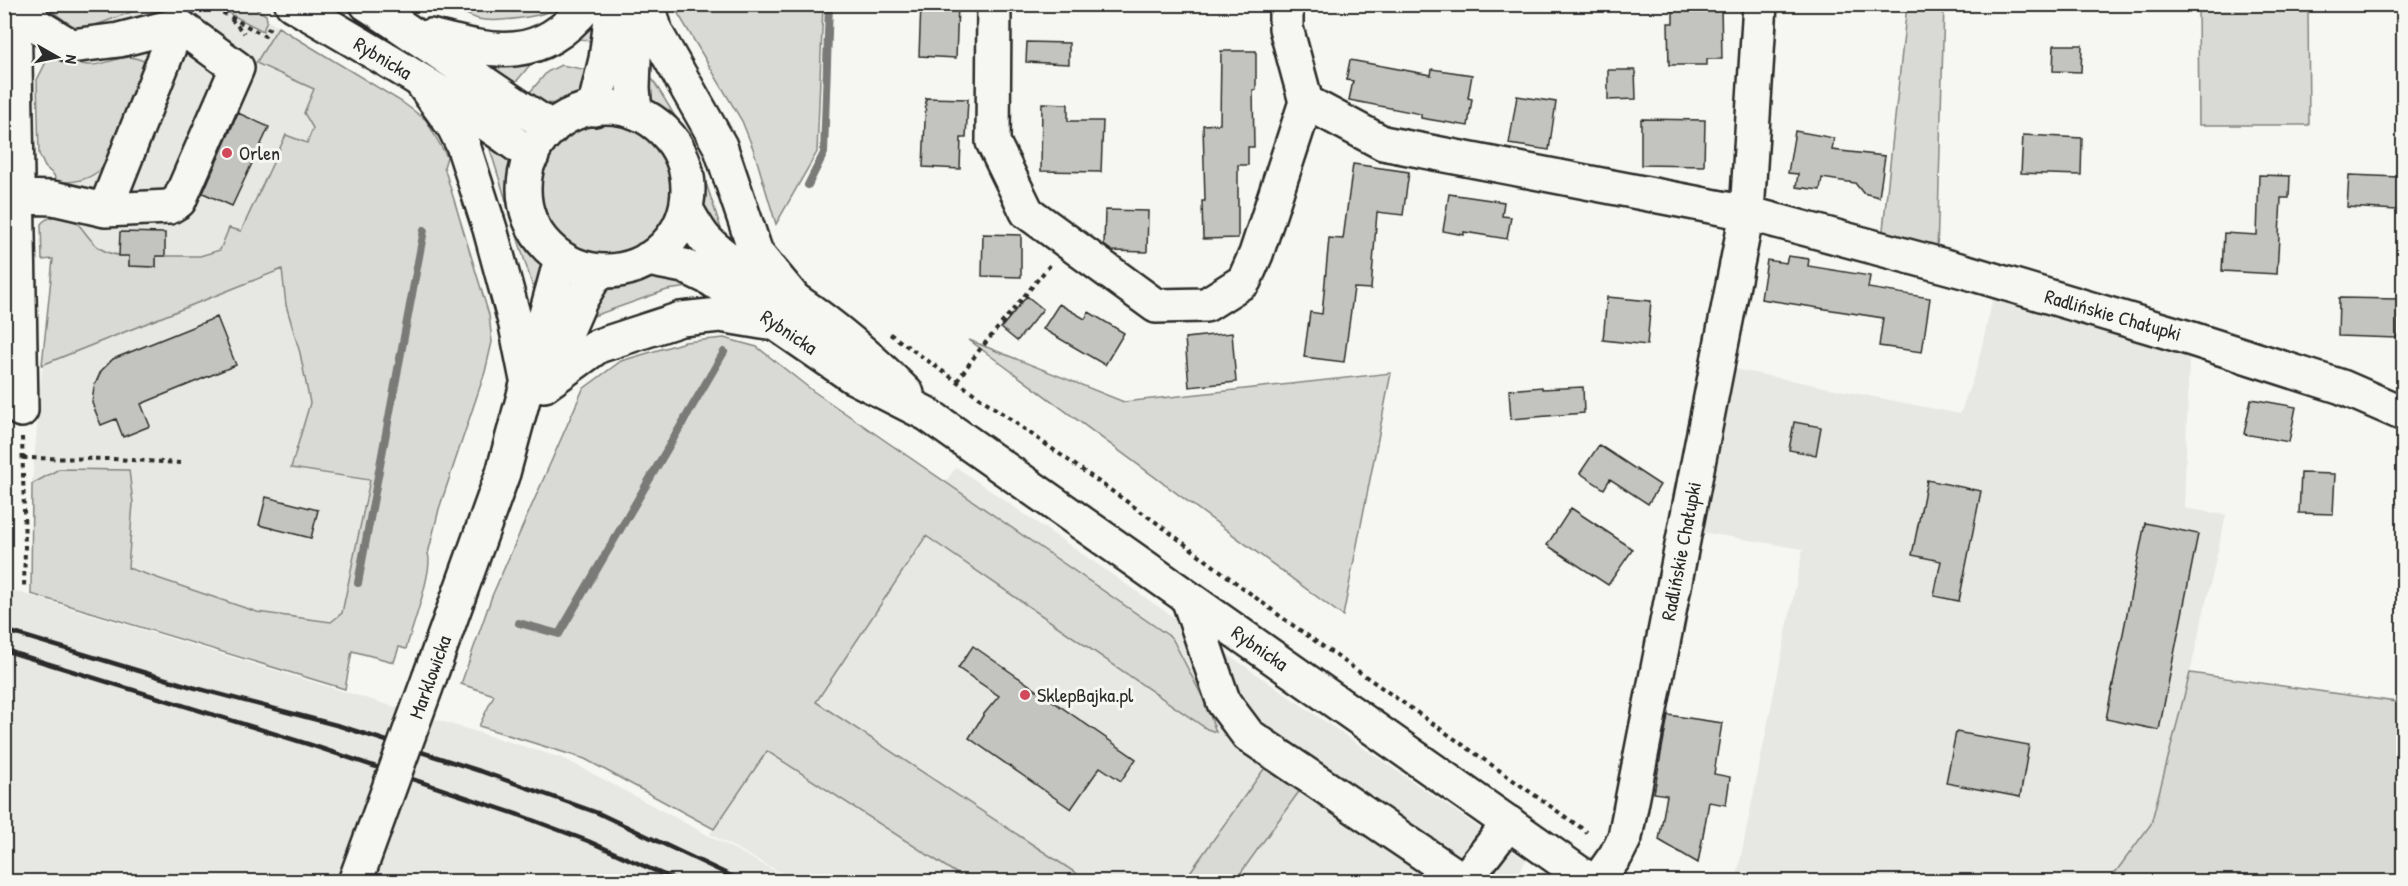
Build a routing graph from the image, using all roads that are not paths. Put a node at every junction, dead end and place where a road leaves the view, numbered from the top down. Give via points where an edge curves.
1 (15, 4) edge
2 (21, 4) edge
3 (367, 4) edge
4 (588, 4) edge
5 (613, 4) edge
6 (636, 4) edge
7 (648, 4) edge
8 (994, 4) edge
9 (1286, 4) edge
10 (1760, 4) edge
11 (284, 10) edge
12 (178, 25) junction
13 (411, 31) junction
14 (420, 80) junction
15 (1306, 102) junction
16 (594, 109) junction
17 (635, 112) junction
18 (552, 128) junction
19 (532, 156) junction
20 (19, 197) junction
21 (686, 209) junction
22 (105, 210) junction
23 (1747, 213) junction
24 (561, 259) junction
25 (648, 260) junction
26 (598, 271) junction
27 (787, 312) junction
28 (535, 381) junction
29 (21, 410) road end
30 (2403, 414) edge
31 (1188, 597) junction
32 (1509, 823) junction
33 (355, 882) edge
34 (1592, 882) edge
35 (1597, 882) edge

1 - 20 main road
2 - 12 main road via 38,26 71,46 119,40
3 - 13 main road, Rybnicka
4 - 13 main road via 566,28 513,50 489,50
5 - 16 main road
6 - 17 main road
7 - 27 main road via 656,33 720,146 756,253
8 - 15 main road via 993,142 1027,212 1156,306 1206,305 1244,281
9 - 15 main road via 1286,28
10 - 23 main road, Radlińskie Chałupki
11 - 14 main road, Rybnicka
12 - 22 main road
12 - 22 main road via 237,68 179,201 169,207
13 - 18 main road, Rybnicka
14 - 19 main road, Rybnicka
14 - 28 main road via 463,145
15 - 23 main road via 1383,144
16 - 17 main road
16 - 18 main road via 571,116
17 - 21 main road via 657,125 679,152 688,183
18 - 19 main road
19 - 24 main road via 525,188 529,216 540,239
20 - 22 main road via 53,198
20 - 29 main road
21 - 25 main road via 675,234
21 - 27 main road, Rybnicka via 704,238
23 - 30 main road, Radlińskie Chałupki via 1967,272 2192,339 2342,387
23 - 35 main road, Radlińskie Chałupki via 1625,837
24 - 26 main road
24 - 28 main road, Marklowicka
25 - 26 main road via 626,269
25 - 27 main road, Rybnicka via 684,266
26 - 28 main road, Marklowicka
27 - 28 main road via 681,319 598,346
27 - 31 main road, Rybnicka via 852,376 927,414
28 - 33 main road, Marklowicka, bridge
31 - 32 main road, Rybnicka
31 - 32 main road via 1224,703 1248,735 1464,881
32 - 34 main road, Rybnicka

